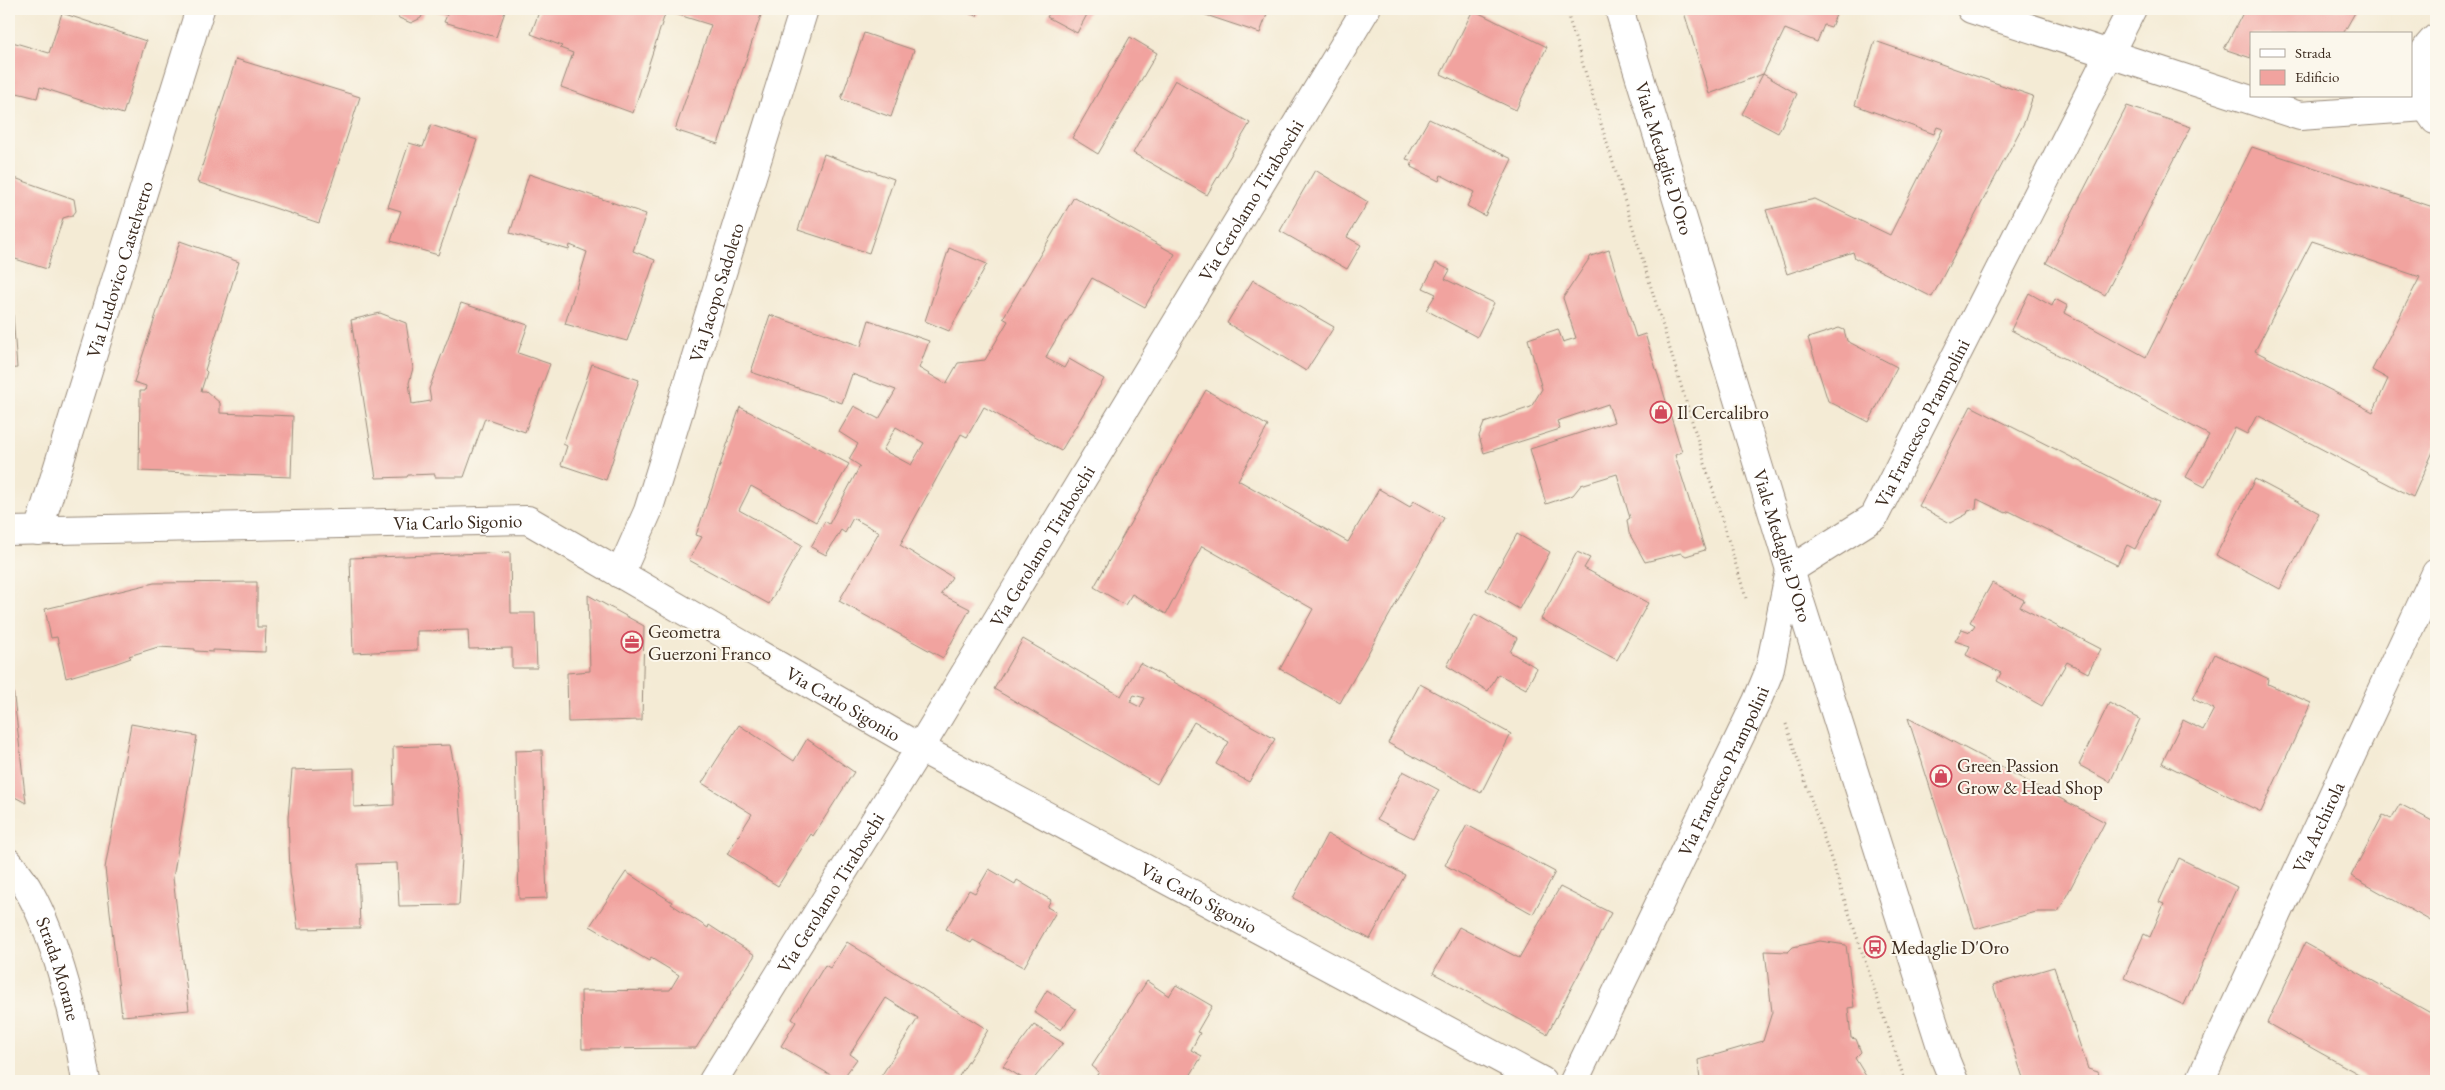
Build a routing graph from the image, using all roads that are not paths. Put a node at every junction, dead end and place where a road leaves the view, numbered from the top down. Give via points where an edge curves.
1 (200, 9) edge
2 (804, 9) edge
3 (1366, 9) edge
4 (1619, 9) edge
5 (1971, 9) edge
6 (2132, 9) edge
7 (2436, 38) edge
8 (2108, 54) junction
9 (2431, 114) edge
10 (9, 531) edge
11 (38, 531) junction
12 (1790, 570) junction
13 (2436, 573) edge
14 (620, 574) junction
15 (920, 748) junction
16 (9, 863) edge
17 (86, 1081) edge
18 (714, 1081) edge
19 (1542, 1081) edge
20 (1574, 1081) edge
21 (1954, 1081) edge
22 (2200, 1081) edge

1 - 11 street, Via Ludovico Castelvetro
2 - 14 street, Via Jacopo Sadoleto via 648,511
3 - 15 street, Via Gerolamo Tiraboschi
4 - 12 street, Viale Medaglie D'Oro
5 - 8 street
6 - 8 street, Via Francesco Prampolini
7 - 9 street via 2423,56 2418,73 2419,90
8 - 9 street via 2300,116
8 - 12 street, Via Francesco Prampolini via 1874,517
10 - 11 street, Via Carlo Sigonio
11 - 14 street, Via Carlo Sigonio via 528,520
12 - 20 street, Via Francesco Prampolini via 1769,672 1757,701
12 - 21 street, Viale Medaglie D'Oro
13 - 22 street, Via Archirola
14 - 15 street, Via Carlo Sigonio
15 - 18 street, Via Gerolamo Tiraboschi
15 - 19 street, Via Carlo Sigonio
16 - 17 street, Strada Morane via 29,890 49,934 80,1046

